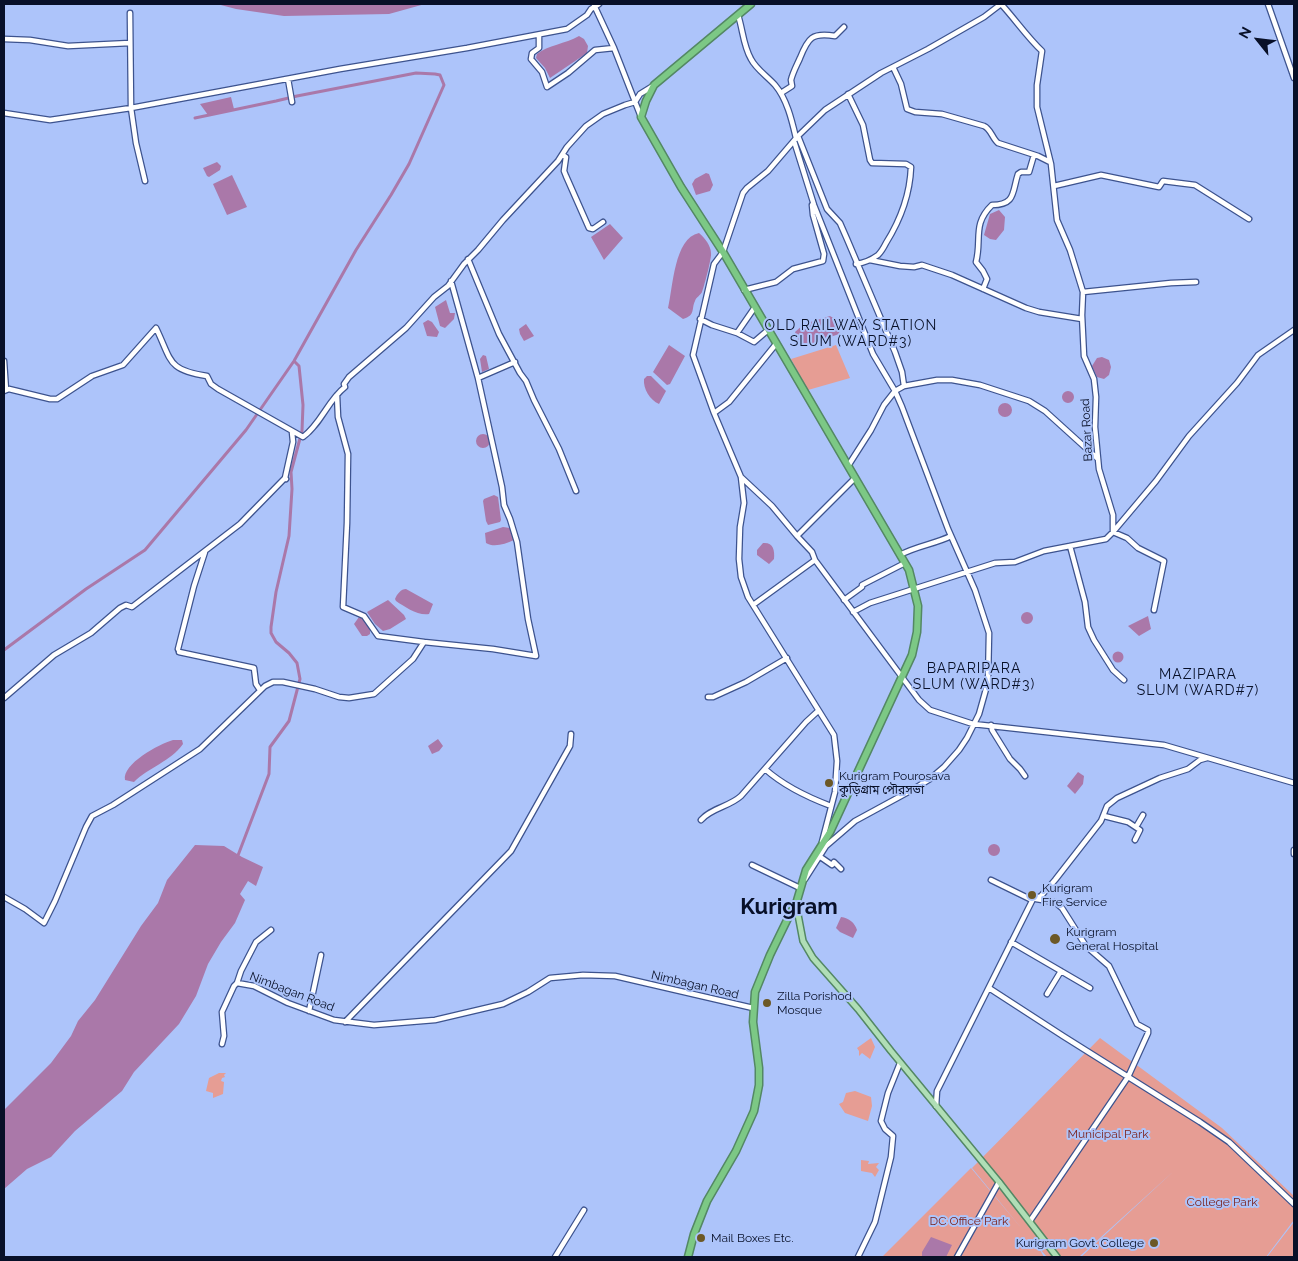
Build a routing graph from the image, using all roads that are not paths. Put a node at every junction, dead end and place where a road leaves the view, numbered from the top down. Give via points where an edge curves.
1 (751, 4) edge
2 (1001, 4) edge
3 (1268, 4) edge
4 (596, 5) edge
5 (130, 13) dead end
6 (738, 15) junction
7 (844, 27) dead end
8 (539, 35) junction
9 (4, 39) edge
10 (130, 43) junction
11 (614, 48) junction
12 (893, 67) junction
13 (1294, 78) edge
14 (288, 79) junction
15 (654, 85) junction
16 (781, 94) junction
17 (848, 94) junction
18 (292, 102) dead end
19 (635, 102) junction
20 (130, 108) junction
21 (4, 113) edge
22 (641, 117) junction
23 (796, 138) junction
24 (563, 154) junction
25 (1034, 155) junction
26 (1050, 162) junction
27 (145, 181) dead end
28 (1054, 186) junction
29 (811, 198) junction
30 (1249, 220) dead end
31 (603, 222) dead end
32 (723, 252) junction
33 (468, 259) junction
34 (870, 260) junction
35 (856, 264) junction
36 (450, 282) junction
37 (1196, 282) dead end
38 (983, 289) junction
39 (744, 290) junction
40 (1083, 292) junction
41 (755, 307) junction
42 (700, 319) junction
43 (1082, 319) junction
44 (768, 330) junction
45 (1294, 330) edge
46 (736, 333) junction
47 (776, 344) junction
48 (4, 361) edge
49 (515, 362) junction
50 (478, 378) junction
51 (904, 386) junction
52 (5, 391) edge
53 (894, 391) junction
54 (337, 395) junction
55 (714, 413) junction
56 (292, 431) junction
57 (1098, 459) junction
58 (848, 467) junction
59 (741, 477) junction
60 (855, 478) junction
61 (576, 491) dead end
62 (1113, 532) junction
63 (797, 536) junction
64 (952, 536) junction
65 (1070, 546) junction
66 (205, 551) junction
67 (900, 555) junction
68 (815, 560) junction
69 (905, 563) junction
70 (967, 571) junction
71 (914, 589) junction
72 (844, 600) junction
73 (753, 604) junction
74 (1154, 610) dead end
75 (853, 612) junction
76 (424, 642) junction
77 (787, 658) junction
78 (902, 676) junction
79 (1124, 680) dead end
80 (260, 690) junction
81 (708, 697) dead end
82 (4, 698) edge
83 (818, 711) junction
84 (973, 724) junction
85 (991, 725) junction
86 (572, 734) dead end
87 (1208, 757) junction
88 (765, 768) junction
89 (1024, 776) dead end
90 (1294, 783) edge
91 (832, 806) junction
92 (1143, 815) dead end
93 (1104, 816) junction
94 (701, 820) dead end
95 (1136, 827) junction
96 (1135, 840) dead end
97 (822, 843) junction
98 (1294, 850) edge
99 (1294, 854) edge
100 (819, 856) junction
101 (752, 865) dead end
102 (841, 869) dead end
103 (991, 880) dead end
104 (800, 888) junction
105 (4, 898) edge
106 (1033, 899) junction
107 (796, 904) junction
108 (271, 930) dead end
109 (1011, 942) junction
110 (321, 954) dead end
111 (1061, 971) junction
112 (237, 983) junction
113 (989, 988) junction
114 (1090, 988) dead end
115 (1047, 994) dead end
116 (753, 1008) junction
117 (309, 1011) junction
118 (345, 1022) junction
119 (222, 1044) dead end
120 (900, 1063) junction
121 (1128, 1077) junction
122 (936, 1091) junction
123 (927, 1095) junction
124 (936, 1106) junction
125 (999, 1182) junction
126 (1294, 1204) edge
127 (584, 1210) dead end
128 (1030, 1222) junction
129 (555, 1257) edge
130 (688, 1257) edge
131 (858, 1257) edge
132 (957, 1257) edge
133 (1057, 1257) edge

1 - 6 highway
2 - 12 street via 984,17
2 - 26 street, Bazar Road via 1042,51 1037,107
3 - 13 street
4 - 8 street via 567,29
4 - 11 street
5 - 10 street
6 - 15 highway
6 - 16 street via 744,44 752,62
7 - 16 street via 835,36 817,35 806,41 791,80 792,86
8 - 11 street via 539,48 532,52 531,59 542,72 547,87 595,50
8 - 14 street
9 - 10 street via 68,46
10 - 20 street
11 - 19 street
12 - 17 street
12 - 25 street via 902,84 907,109 942,114 984,126 998,143
14 - 18 street
14 - 20 street
15 - 19 street via 640,94
15 - 22 highway
16 - 23 street
17 - 23 street via 825,110
17 - 34 street via 863,126 872,162 911,167 903,213 879,255
19 - 22 street
19 - 24 street via 592,121
20 - 21 street via 50,120
20 - 27 street
22 - 32 highway
23 - 29 street
23 - 32 street via 743,194
23 - 35 street via 827,209 840,223
24 - 31 street via 566,157 564,171 589,228
24 - 33 street
25 - 26 street
25 - 38 street via 1029,172 1018,174 1007,203 992,206 979,224 976,262 987,279
26 - 28 street, Bazar Road
28 - 30 street via 1101,175 1159,187 1162,181 1195,185
28 - 40 street, Bazar Road via 1056,220 1070,250
29 - 39 street via 823,261 793,269 776,282
29 - 53 street via 873,354
32 - 39 highway
32 - 42 street via 714,264
33 - 36 street
33 - 49 street via 499,334
34 - 35 street
34 - 38 street via 914,268 922,265
35 - 51 street via 895,352
36 - 50 street
36 - 54 street via 406,328 356,369
37 - 40 street
38 - 43 street via 1039,312
39 - 41 highway
40 - 43 street, Bazar Road
41 - 44 highway
41 - 46 street
42 - 46 street
42 - 55 street via 693,355
43 - 57 street, Bazar Road via 1084,356 1094,379
44 - 46 street via 754,342
44 - 47 highway
45 - 62 street via 1258,355
47 - 55 street via 729,402
47 - 58 highway
48 - 52 street
49 - 50 street
49 - 61 street via 559,449
50 - 76 street via 504,505 517,542 536,656
51 - 53 street
51 - 57 street via 952,380 980,385 1029,401 1045,411
52 - 56 street via 9,389 57,399 92,376 123,365 156,328 172,364 178,369 207,376 218,389
53 - 58 street
53 - 64 street
54 - 56 street via 303,437
54 - 76 street via 338,417 348,454 343,607 364,616 378,636
55 - 59 street
56 - 66 street via 286,479 240,524
57 - 62 street, Bazar Road via 1113,516
58 - 60 highway
59 - 63 street via 772,506
59 - 73 street via 744,503 739,559 741,577
60 - 63 street
60 - 67 highway
62 - 65 street via 1106,539
62 - 74 street via 1164,561
63 - 68 street
64 - 67 street
64 - 70 street
65 - 70 street via 1044,551 1016,562 995,563
65 - 79 street via 1088,627 1113,670
66 - 80 street via 179,650 254,668
66 - 82 street via 132,607 120,608 92,633 54,655
67 - 69 highway
68 - 72 street
68 - 73 street
69 - 71 highway
69 - 72 street via 862,585
70 - 71 street
70 - 84 street via 989,633 988,682
71 - 75 street
71 - 78 highway via 918,606 917,632 912,655
72 - 75 street
73 - 77 street
75 - 78 street
76 - 80 street via 413,659 374,694 339,697 303,686 274,682
77 - 81 street via 746,682
77 - 83 street
78 - 84 street via 930,710
78 - 97 highway
80 - 105 street via 188,758 92,816 44,923
83 - 88 street
83 - 91 street via 834,735 837,761
84 - 85 street
84 - 100 street via 959,750 930,779 855,821
85 - 87 street via 1164,745
85 - 89 street via 1010,759
86 - 118 street via 570,746 511,851
87 - 90 street
87 - 93 street via 1188,769 1117,798 1108,806
88 - 91 street via 800,793
88 - 94 street via 735,801 710,812
91 - 97 street
92 - 95 street
93 - 95 street
93 - 106 street via 1055,880
95 - 96 street via 1140,832
97 - 104 highway via 806,870
98 - 99 street
100 - 102 street
100 - 104 street
101 - 104 street
103 - 106 street
104 - 107 highway
106 - 109 street
106 - 121 street via 1055,902 1062,908 1086,946 1109,966 1137,1024 1148,1030
107 - 116 highway via 770,955 755,992
107 - 120 main road via 803,941 813,958
108 - 112 street via 256,942
109 - 111 street
109 - 113 street
110 - 117 street
111 - 114 street
111 - 115 street
112 - 117 street, Nimbagan Road via 254,986
112 - 119 street, Nimbagan Road via 222,1012
113 - 121 street
113 - 122 street
116 - 118 street, Nimbagan Road via 615,976 583,975 550,978 502,1004 435,1020 374,1025
116 - 130 highway via 759,1068 754,1110 736,1151 707,1201
117 - 118 street, Nimbagan Road
120 - 123 main road
120 - 131 street via 881,1121 894,1136 891,1157 875,1222
121 - 126 street via 1229,1142
121 - 128 street
122 - 123 street
122 - 124 street
123 - 124 main road
124 - 125 main road
125 - 128 main road
125 - 132 street
127 - 129 street
128 - 133 main road

